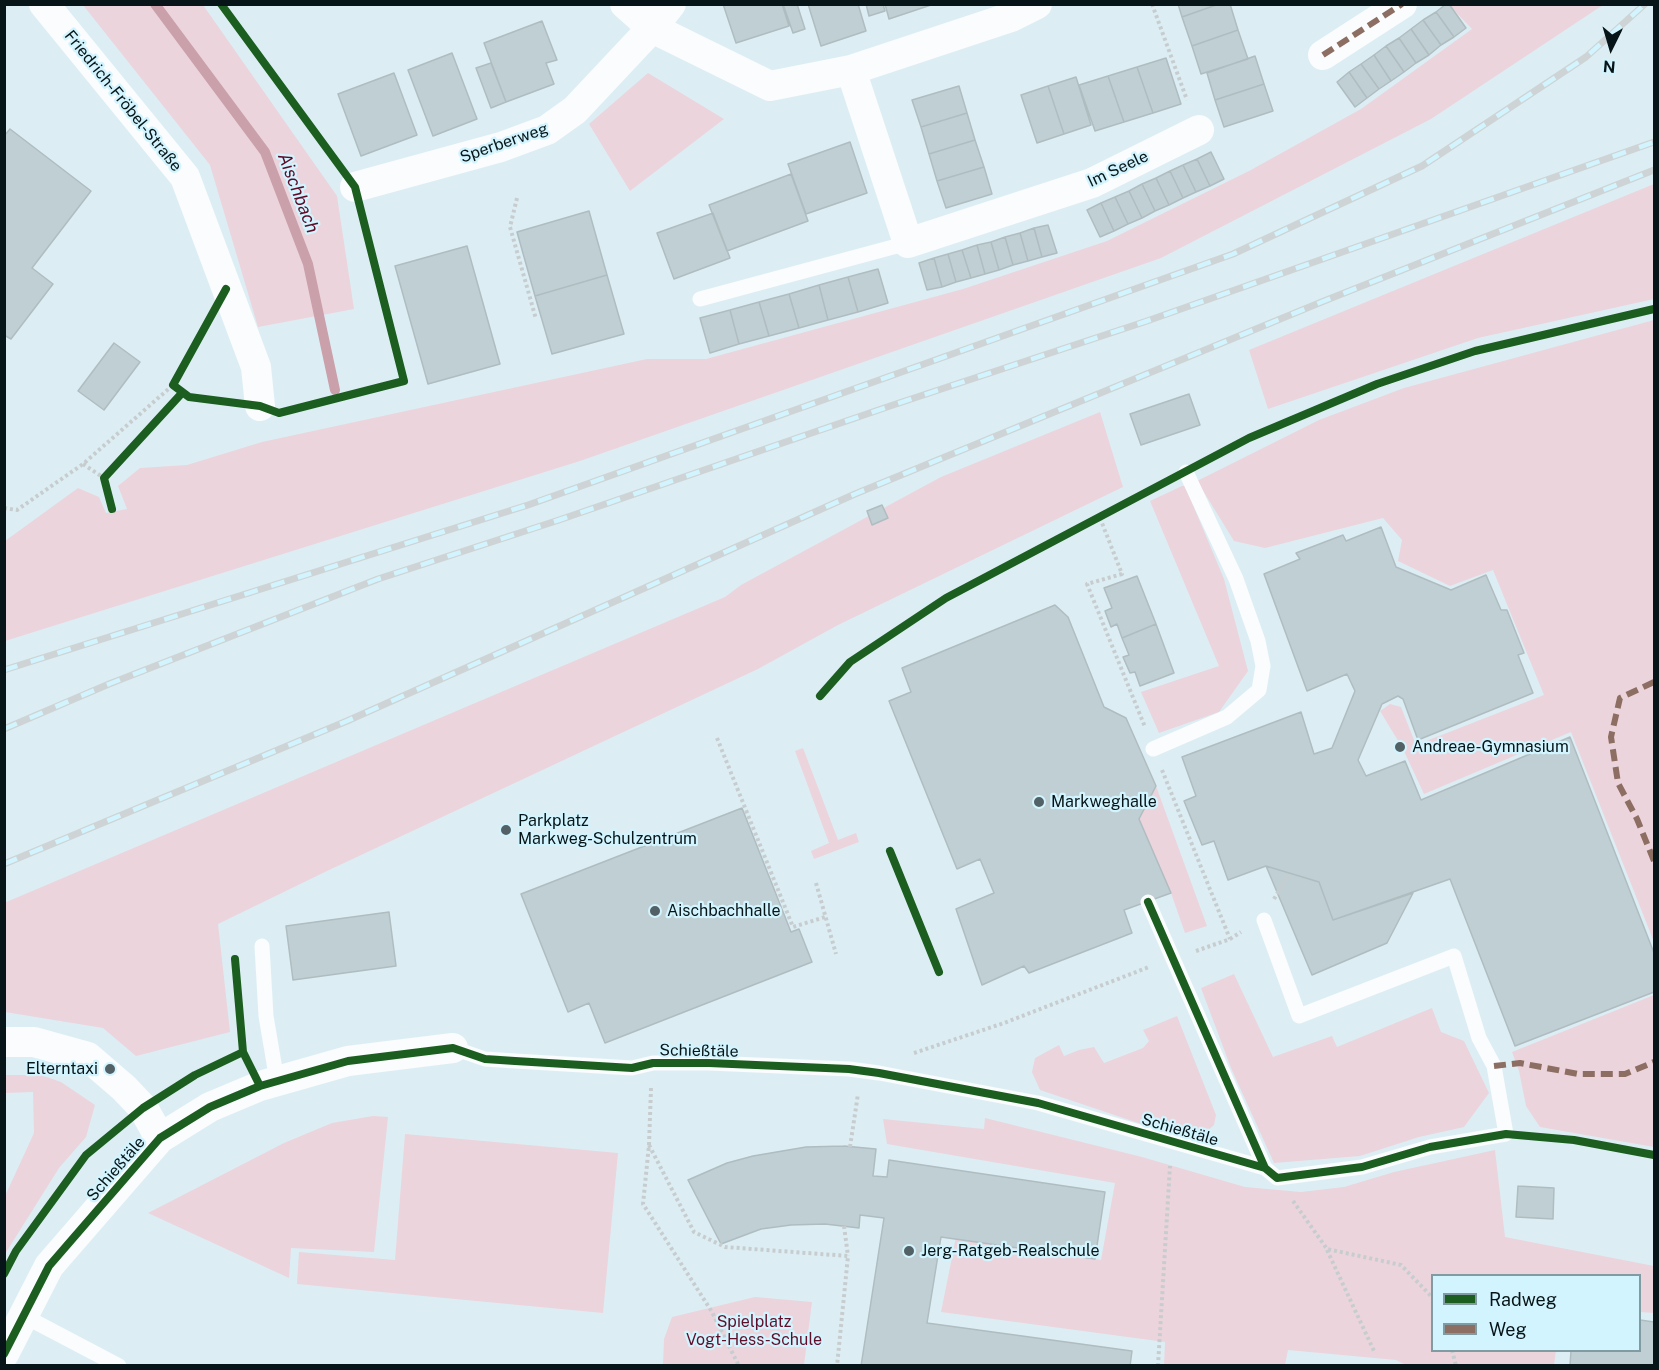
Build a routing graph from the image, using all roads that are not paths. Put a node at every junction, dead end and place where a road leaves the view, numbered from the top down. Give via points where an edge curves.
1 (44, 4) edge
2 (625, 4) edge
3 (671, 4) edge
4 (1037, 4) edge
5 (1402, 4) edge
6 (652, 28) junction
7 (1323, 56) dead end
8 (851, 70) junction
9 (1198, 130) road end
10 (355, 187) dead end
11 (908, 243) junction
12 (700, 299) dead end
13 (260, 406) dead end
14 (1186, 472) dead end
15 (1153, 749) road end
16 (1148, 902) dead end
17 (1264, 920) dead end
18 (262, 946) dead end
19 (4, 1042) edge
20 (453, 1048) joint
21 (277, 1082) junction
22 (160, 1138) junction
23 (1271, 1173) junction
24 (24, 1316) junction
25 (4, 1354) edge
26 (119, 1365) edge

1 - 13 street, Friedrich-Fröbel-Straße via 185,177 256,367
2 - 6 street
3 - 6 street
4 - 8 street via 1011,17
5 - 7 street
6 - 8 street via 770,86
6 - 10 street, Sperberweg via 575,110 547,130 501,147
8 - 11 street
9 - 11 street, Im Seele via 1092,183
11 - 12 lane, Im Seele
14 - 15 lane via 1236,579 1263,666 1259,690 1227,717
16 - 23 lane
17 - 23 lane, Schießtäle via 1299,1016 1454,956 1479,1038 1494,1066 1506,1134 1430,1147 1362,1167
18 - 21 lane via 266,1016
19 - 22 street via 34,1041 88,1057 143,1108
20 - 21 street, Schießtäle via 348,1060
20 - 23 lane, Schießtäle via 485,1059 632,1068 653,1063 709,1063 861,1070 1038,1103
21 - 22 street, Schießtäle via 210,1107
22 - 24 street, Schießtäle via 49,1266
24 - 25 street, Schießtäle
24 - 26 lane

